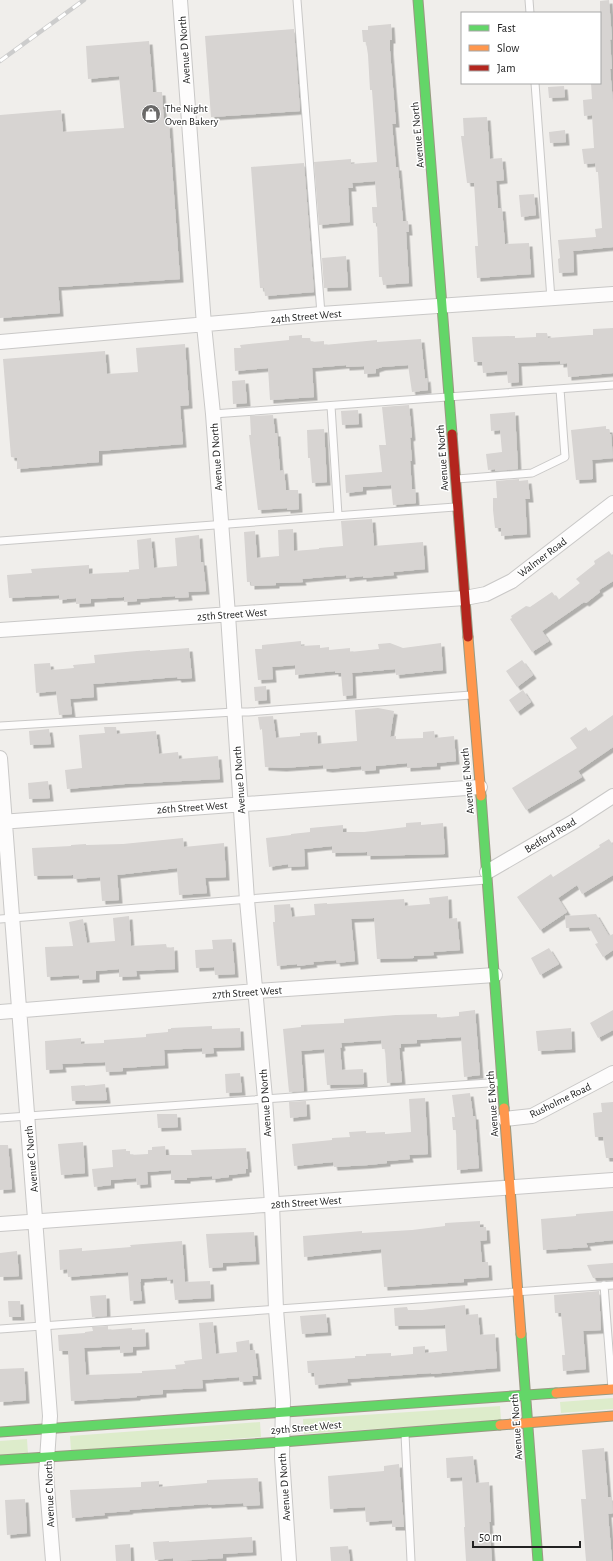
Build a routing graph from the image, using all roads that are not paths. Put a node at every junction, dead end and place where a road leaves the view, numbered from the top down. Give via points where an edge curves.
1 (180, 0) edge
2 (297, 0) edge
3 (418, 0) edge
4 (529, 0) edge
5 (530, 12) edge
6 (535, 84) edge
7 (613, 294) edge
8 (551, 299) junction
9 (443, 307) junction
10 (321, 314) junction
11 (204, 325) junction
12 (0, 342) edge
13 (613, 385) edge
14 (560, 389) junction
15 (450, 397) junction
16 (332, 406) junction
17 (213, 414) junction
18 (456, 480) junction
19 (613, 503) edge
20 (458, 506) junction
21 (338, 515) junction
22 (221, 524) junction
23 (0, 541) edge
24 (465, 598) junction
25 (228, 615) junction
26 (0, 630) edge
27 (472, 695) junction
28 (234, 712) junction
29 (0, 726) edge
30 (0, 758) edge
31 (480, 787) junction
32 (613, 796) edge
33 (241, 804) junction
34 (2, 822) edge
35 (487, 876) junction
36 (248, 900) junction
37 (6, 919) edge
38 (495, 975) junction
39 (256, 991) junction
40 (19, 1011) junction
41 (0, 1012) edge
42 (613, 1073) edge
43 (502, 1082) junction
44 (265, 1098) junction
45 (27, 1116) junction
46 (0, 1118) edge
47 (505, 1119) junction
48 (613, 1180) edge
49 (510, 1188) junction
50 (272, 1204) junction
51 (35, 1222) junction
52 (0, 1224) edge
53 (604, 1285) junction
54 (613, 1285) edge
55 (518, 1292) junction
56 (276, 1309) junction
57 (44, 1326) junction
58 (0, 1330) edge
59 (612, 1389) edge
60 (526, 1395) junction
61 (282, 1413) junction
62 (613, 1416) edge
63 (528, 1422) junction
64 (49, 1428) junction
65 (405, 1431) junction
66 (0, 1432) edge
67 (282, 1442) junction
68 (48, 1457) junction
69 (0, 1460) edge
70 (52, 1561) edge
71 (289, 1561) edge
72 (411, 1561) edge
73 (538, 1561) edge

1 - 11 street, Avenue D North
2 - 10 lane
3 - 9 street, Avenue E North
4 - 5 lane
6 - 8 lane
7 - 8 street, 24th Street West
8 - 9 street, 24th Street West
9 - 10 street, 24th Street West
9 - 15 street, Avenue E North
10 - 11 street, 24th Street West
11 - 12 street, 24th Street West
11 - 17 street, Avenue D North
13 - 14 lane
14 - 15 lane
14 - 18 lane via 565,456 532,473
15 - 16 lane
15 - 18 street, Avenue E North
16 - 17 lane
16 - 21 lane
17 - 22 street, Avenue D North
18 - 20 street, Avenue E North
19 - 24 street, Walmer Road via 512,580 486,594
20 - 21 lane
20 - 24 street, Avenue E North
21 - 22 lane
22 - 23 lane
22 - 25 street, Avenue D North
24 - 25 street, 25th Street West
24 - 27 street, Avenue E North
25 - 26 street, 25th Street West
25 - 28 street, Avenue D North
27 - 28 lane
27 - 31 street, Avenue E North
28 - 29 lane
28 - 33 street, Avenue D North
30 - 34 street, Avenue C North
31 - 33 street, 26th Street West
31 - 35 street, Avenue E North
32 - 35 street, Bedford Road
33 - 34 street, 26th Street West
33 - 36 street, Avenue D North
34 - 37 street, Avenue C North
35 - 36 lane
35 - 38 street, Avenue E North
36 - 37 lane
36 - 39 street, Avenue D North
37 - 40 street, Avenue C North
38 - 39 street, 27th Street West
38 - 43 street, Avenue E North
39 - 40 street, 27th Street West
39 - 44 street, Avenue D North
40 - 41 street, 27th Street West
40 - 45 street, Avenue C North
42 - 47 street, Rusholme Road via 532,1116
43 - 44 lane
43 - 47 street, Avenue E North
44 - 45 lane
44 - 50 street, Avenue D North
45 - 46 lane
45 - 51 street, Avenue C North
47 - 49 street, Avenue E North
48 - 49 street, 28th Street West
49 - 50 street, 28th Street West
49 - 55 street, Avenue E North
50 - 51 street, 28th Street West
50 - 56 street, Avenue D North
51 - 52 street, 28th Street West
51 - 57 street, Avenue C North
53 - 54 lane
53 - 55 lane
53 - 59 lane
55 - 56 lane
55 - 60 street, Avenue E North
56 - 57 lane
56 - 61 street, Avenue D North
57 - 58 lane
57 - 64 street, Avenue C North
59 - 60 street, 29th Street West
60 - 61 street, 29th Street West
60 - 63 street, Avenue E North
61 - 64 street, 29th Street West
61 - 67 street, Avenue D North
62 - 63 street, 29th Street West
63 - 65 street, 29th Street West
63 - 73 street, Avenue E North
64 - 66 street, 29th Street West
64 - 68 street, Avenue C North
65 - 67 street, 29th Street West
65 - 72 lane
67 - 68 street, 29th Street West
67 - 71 street, Avenue D North
68 - 69 street, 29th Street West
68 - 70 street, Avenue C North via 46,1474

